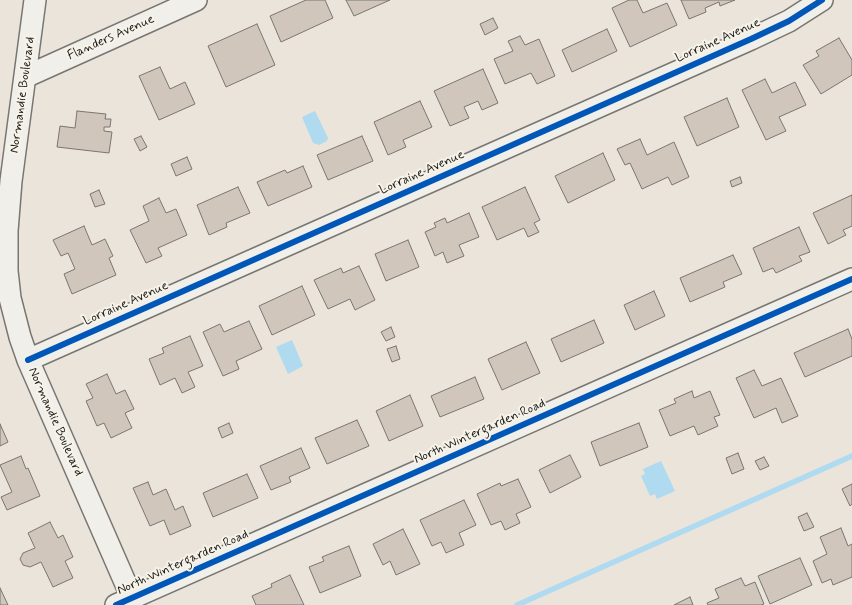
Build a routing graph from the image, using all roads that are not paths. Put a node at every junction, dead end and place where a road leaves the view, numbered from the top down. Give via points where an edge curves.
1 (35, 0) edge
2 (196, 0) edge
3 (822, 0) edge
4 (25, 77) junction
5 (852, 278) edge
6 (28, 360) junction
7 (124, 601) edge

1 - 4 street, Normandie Boulevard
2 - 4 street, Flanders Avenue
3 - 6 street, Lorraine Avenue via 751,39
4 - 6 street, Normandie Boulevard via 10,188 7,271 10,298
5 - 7 street, North Wintergarden Road
6 - 7 street, Normandie Boulevard

